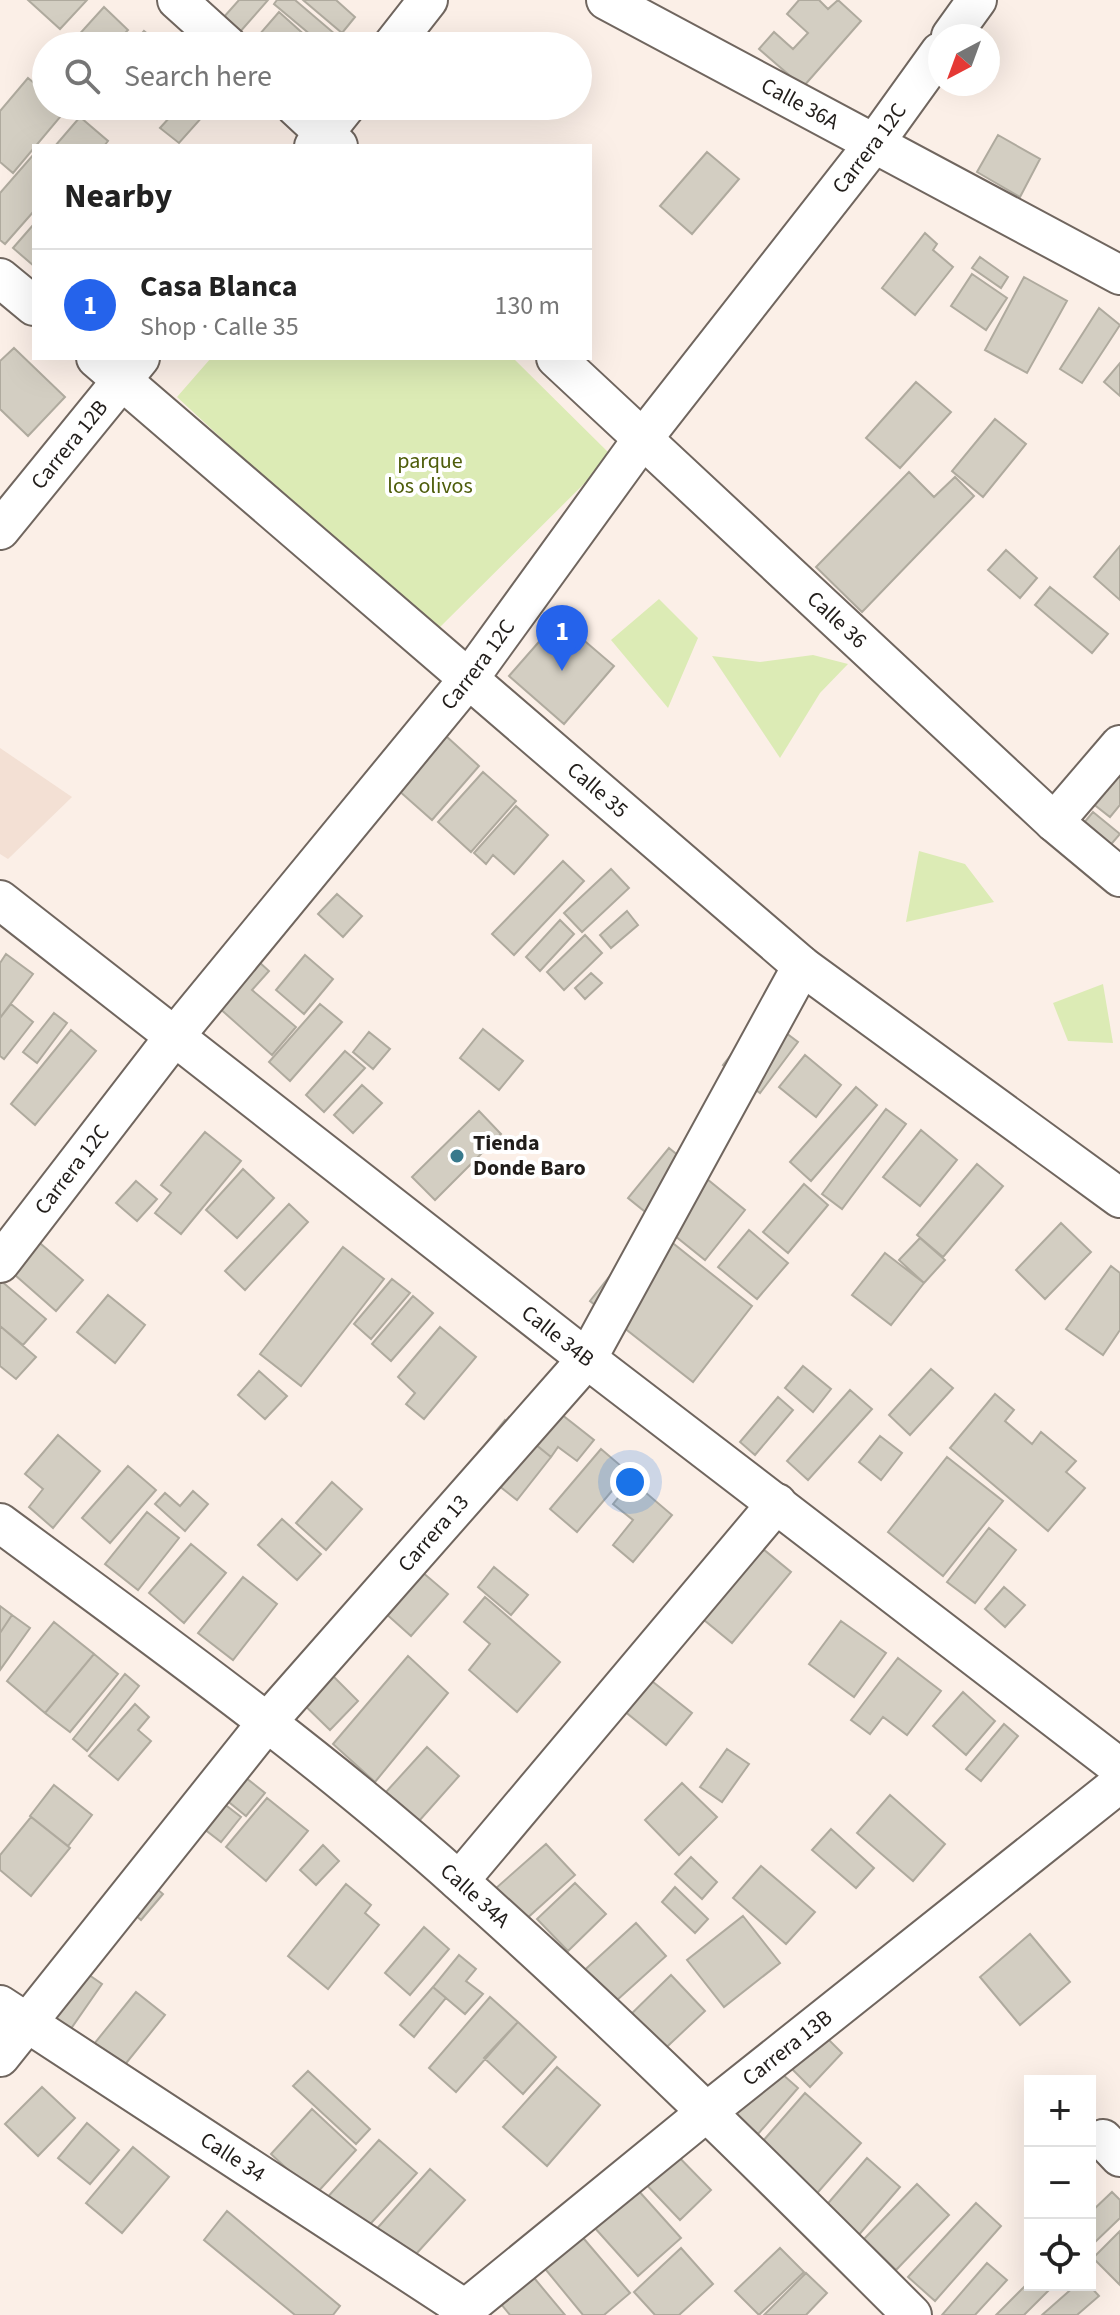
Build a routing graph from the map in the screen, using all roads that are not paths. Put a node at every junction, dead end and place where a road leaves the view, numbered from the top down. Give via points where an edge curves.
1 (177, 0) edge
2 (428, 0) edge
3 (606, 0) edge
4 (977, 0) edge
5 (960, 24) edge
6 (212, 32) edge
7 (403, 32) edge
8 (928, 69) edge
9 (313, 120) edge
10 (330, 133) edge
11 (876, 141) junction
12 (1120, 275) edge
13 (0, 278) edge
14 (32, 304) edge
15 (558, 360) edge
16 (119, 365) edge
17 (641, 441) junction
18 (0, 530) edge
19 (470, 677) junction
20 (1120, 745) edge
21 (1054, 822) junction
22 (1120, 877) edge
23 (0, 900) edge
24 (802, 966) junction
25 (174, 1037) junction
26 (1120, 1198) edge
27 (0, 1263) edge
28 (587, 1359) junction
29 (777, 1503) junction
30 (0, 1523) edge
31 (268, 1721) junction
32 (1120, 1768) edge
33 (1120, 1783) edge
34 (459, 1881) junction
35 (13, 2013) edge
36 (0, 2057) edge
37 (708, 2111) junction
38 (462, 2312) edge
39 (912, 2315) edge

1 - 6 street
2 - 7 street
3 - 11 street, Calle 36A
4 - 5 street
8 - 11 street, Carrera 12C
9 - 10 street
11 - 12 street, Calle 36A
11 - 17 street, Carrera 12C
13 - 14 street
15 - 17 street, Calle 36
16 - 18 street, Carrera 12B
16 - 19 street, Calle 35
17 - 19 street, Carrera 12C
17 - 21 street, Calle 36
19 - 24 street, Calle 35
19 - 25 street, Carrera 12C
20 - 21 street
21 - 22 street, Calle 36
23 - 25 street, Calle 34B
24 - 26 street, Calle 35
24 - 28 street, Carrera 13
25 - 27 street, Carrera 12C
25 - 28 street, Calle 34B
28 - 29 street, Calle 34B
28 - 31 street, Carrera 13
29 - 32 street, Calle 34B
29 - 34 street
30 - 31 street, Calle 34A
31 - 34 street, Calle 34A
31 - 35 street, Carrera 13
33 - 37 street, Carrera 13B
34 - 37 street, Calle 34A
35 - 36 street, Carrera 13
35 - 38 street, Calle 34
37 - 38 street, Carrera 13B
37 - 39 street, Calle 34A

